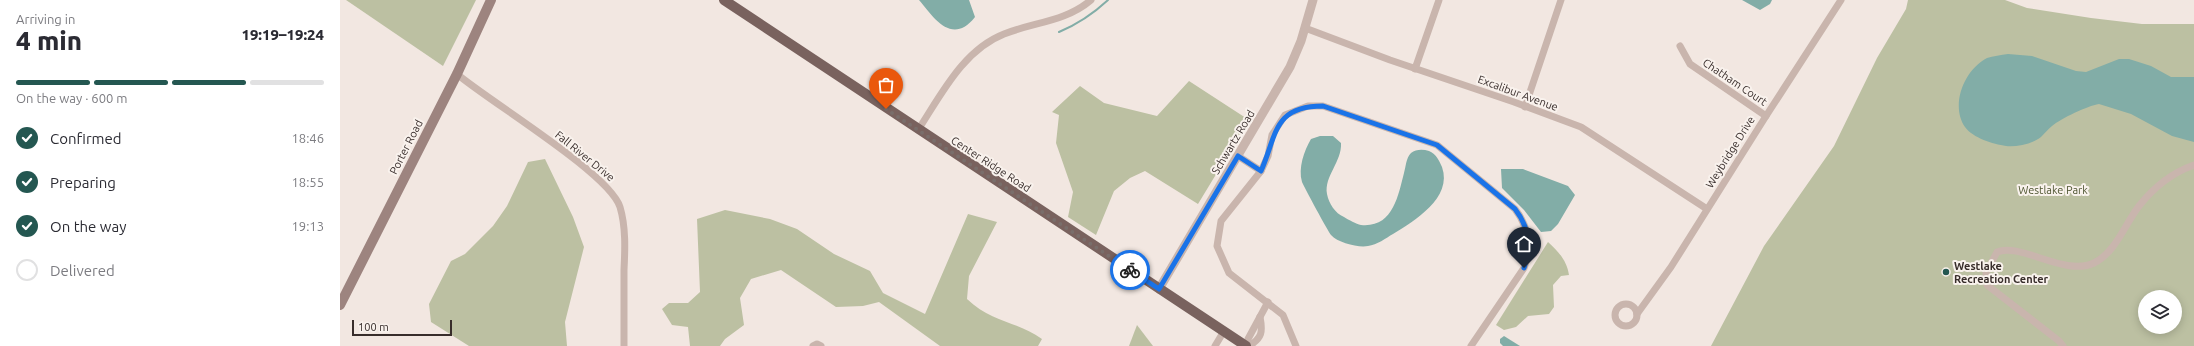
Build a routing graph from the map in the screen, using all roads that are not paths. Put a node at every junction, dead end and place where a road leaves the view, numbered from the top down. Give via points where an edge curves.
1 (491, 0) edge
2 (724, 0) edge
3 (1091, 0) edge
4 (1313, 0) edge
5 (1439, 0) edge
6 (1561, 0) edge
7 (1841, 0) edge
8 (1305, 28) junction
9 (1680, 46) dead end
10 (1415, 69) junction
11 (457, 74) junction
12 (1525, 106) junction
13 (1766, 116) junction
14 (918, 130) junction
15 (1238, 156) junction
16 (2194, 165) edge
17 (1261, 171) junction
18 (1707, 209) junction
19 (1159, 289) junction
20 (1268, 302) junction
21 (340, 305) edge
22 (1637, 314) dead end
23 (1224, 332) junction
24 (624, 346) edge
25 (813, 346) edge
26 (821, 346) edge
27 (1215, 346) edge
28 (1248, 346) edge
29 (1296, 346) edge
30 (1471, 346) edge
31 (2063, 346) edge

1 - 11 main road, Porter Road
2 - 14 main road, Center Ridge Road
3 - 14 street via 1064,17 1010,31 980,47 964,62
4 - 8 street, Schwartz Road
5 - 10 street
6 - 12 street
7 - 13 street, Weybridge Drive
8 - 10 street, Excalibur Avenue
8 - 15 street, Schwartz Road via 1293,61
9 - 13 street, Chatham Court via 1690,64
10 - 12 street, Excalibur Avenue
11 - 21 main road, Porter Road
11 - 24 street, Fall River Drive via 582,165 614,195 620,207 625,238
12 - 18 street, Excalibur Avenue via 1581,127
13 - 18 street, Weybridge Drive
14 - 19 main road, Center Ridge Road
15 - 17 street
15 - 19 street, Schwartz Road
16 - 31 street via 2177,171 2162,181 2139,206 2104,256 2094,263 2071,266 2003,250 1997,252 1986,273 1987,285
17 - 20 street via 1222,221 1217,246 1229,273
17 - 30 street via 1268,156 1272,135 1285,116 1308,106 1323,106 1437,145 1515,209 1524,221 1529,238 1529,254 1524,268
18 - 22 street, Weybridge Drive via 1671,267
19 - 23 main road, Center Ridge Road
20 - 28 street via 1248,338
20 - 29 street via 1283,315
23 - 27 street
23 - 28 main road, Center Ridge Road
25 - 26 street

